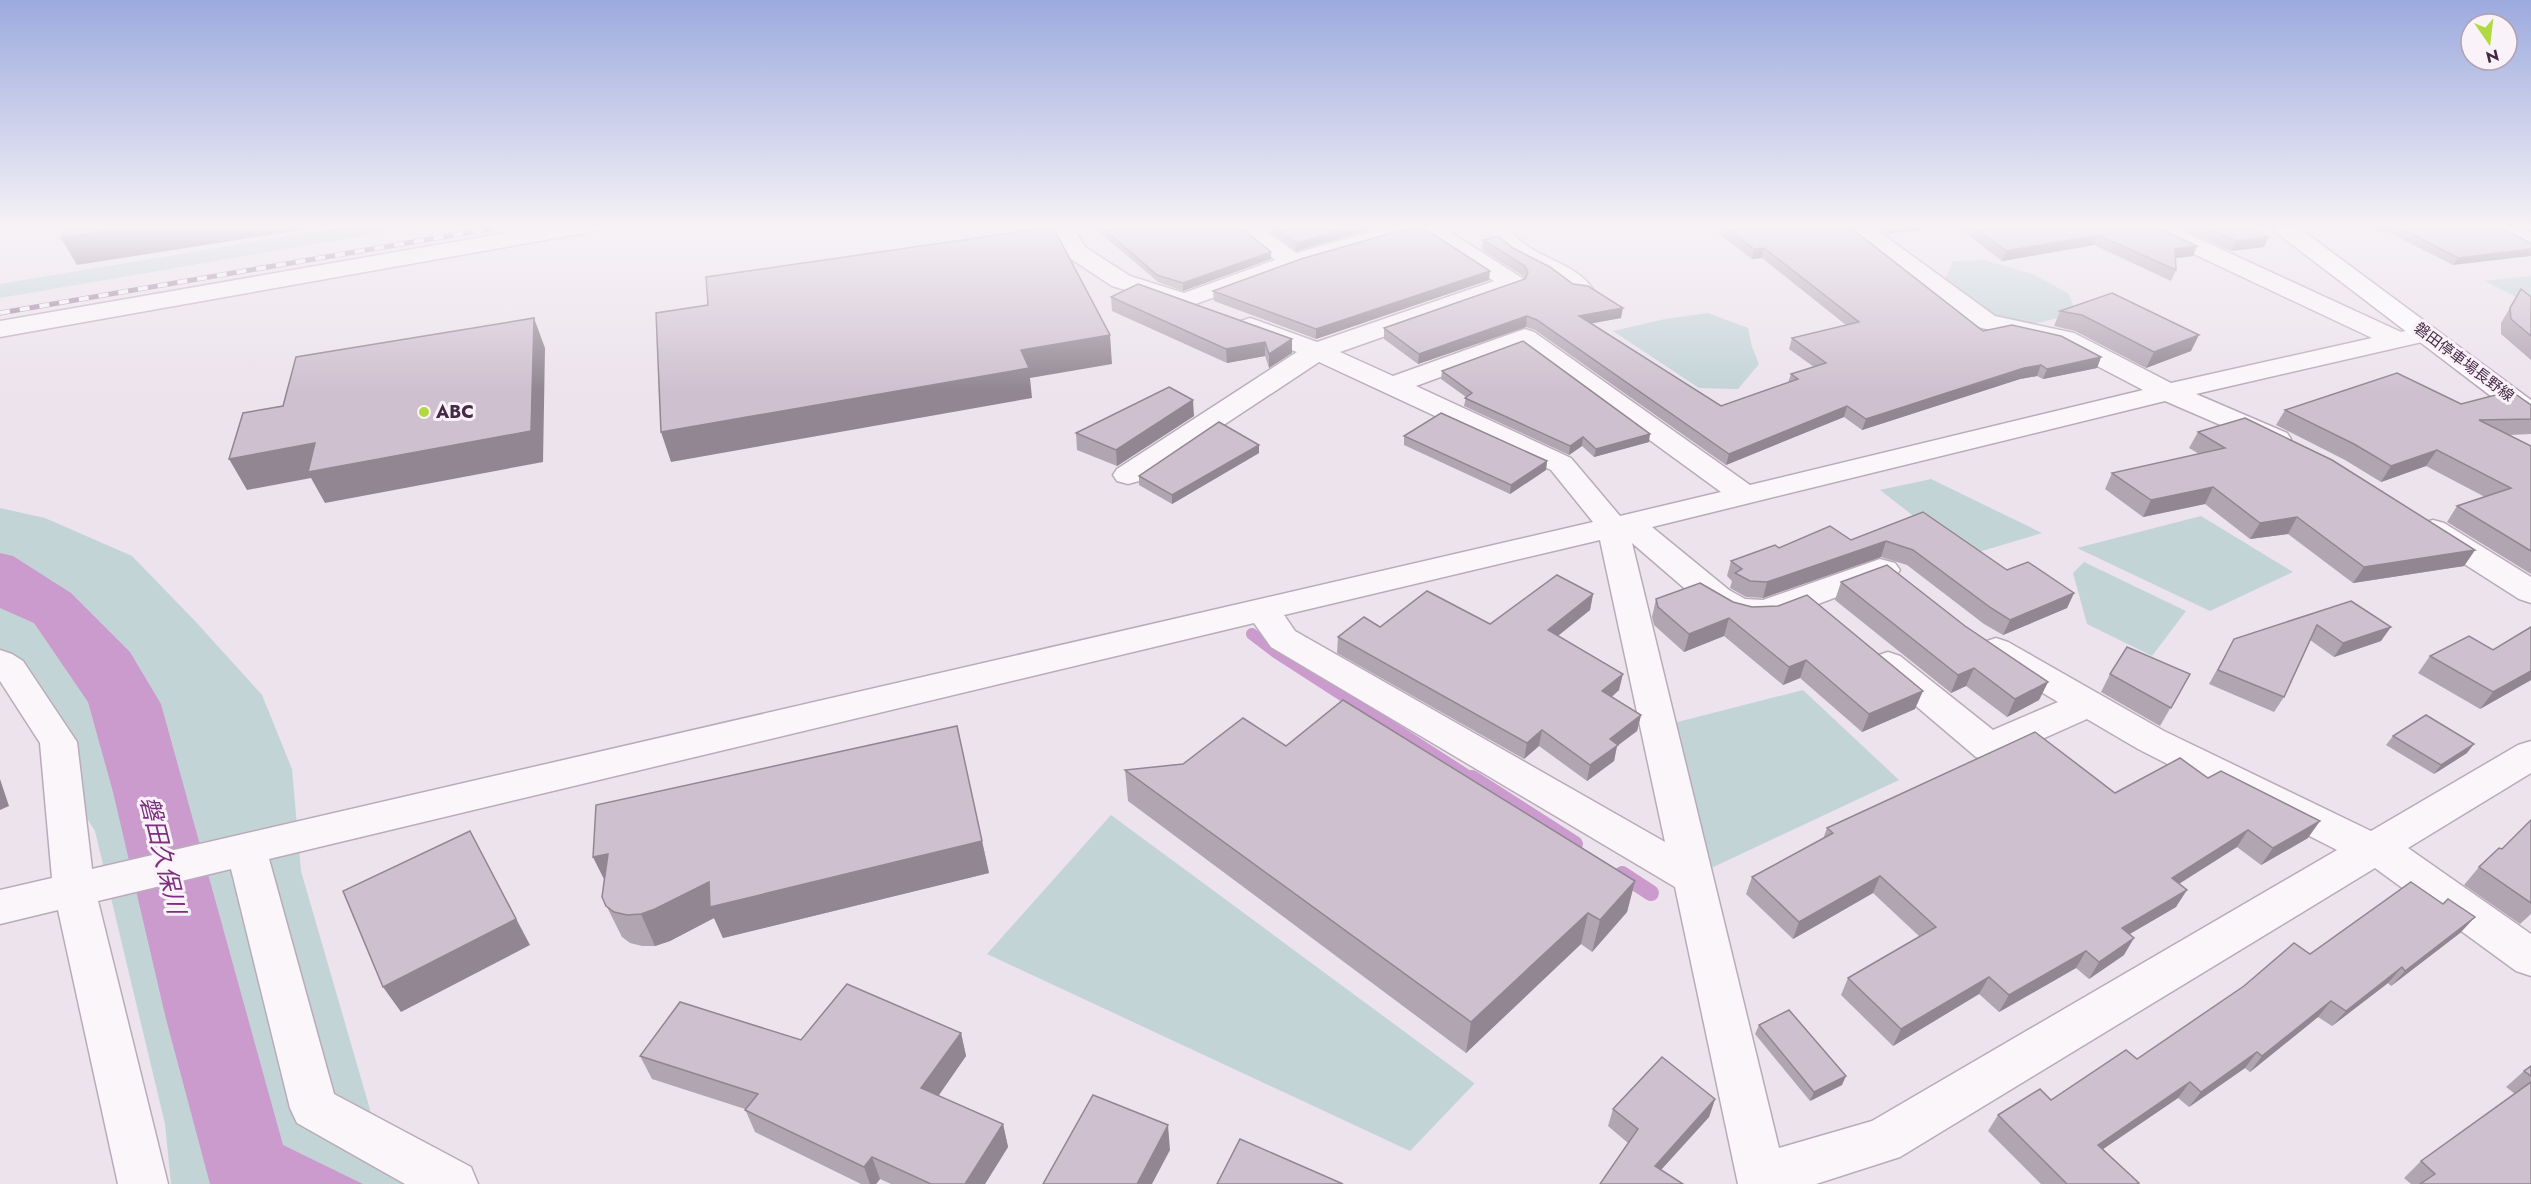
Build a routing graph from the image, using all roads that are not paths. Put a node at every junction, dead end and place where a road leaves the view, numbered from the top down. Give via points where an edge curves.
1 (277, 280) edge
2 (1120, 280) edge
3 (1241, 280) edge
4 (1509, 280) edge
5 (1571, 280) edge
6 (1930, 280) edge
7 (2280, 280) edge
8 (2346, 280) edge
9 (1581, 289) edge
10 (1184, 301) junction
11 (0, 329) edge
12 (2412, 337) junction
13 (1317, 351) junction
14 (1392, 386) junction
15 (2168, 392) junction
16 (2531, 413) edge
17 (2306, 453) edge
18 (1128, 475) dead end
19 (1745, 495) junction
20 (2413, 518) edge
21 (1621, 525) junction
22 (1911, 587) edge
23 (2531, 592) edge
24 (1807, 596) junction
25 (1263, 610) junction
26 (1834, 619) edge
27 (1971, 634) edge
28 (1861, 642) edge
29 (0, 662) edge
30 (2088, 704) junction
31 (2523, 769) edge
32 (2375, 849) junction
33 (238, 851) junction
34 (1692, 877) junction
35 (83, 887) junction
36 (0, 907) edge
37 (2531, 958) edge
38 (1762, 1180) edge
39 (143, 1184) edge
40 (453, 1184) edge

1 - 11 street
2 - 10 street
3 - 10 street
4 - 13 street via 1513,283
5 - 9 street
6 - 15 street via 1987,322 2065,339
7 - 12 street
8 - 12 main road, 磐田停車場長野線
10 - 13 street
12 - 15 street
12 - 16 main road, 磐田停車場長野線
13 - 14 street
13 - 18 street
14 - 19 street via 1525,338
14 - 21 street via 1561,464
15 - 17 street
15 - 19 street
19 - 21 street
20 - 23 street
21 - 24 street via 1717,598 1738,609 1766,611
21 - 25 street
21 - 34 street
22 - 24 street via 1895,574 1880,569
24 - 26 street
25 - 33 street
25 - 34 street via 1283,639
27 - 30 street
28 - 30 street via 1989,747
29 - 35 street via 11,670 58,742
30 - 32 street via 2151,740
31 - 32 street
32 - 37 street
32 - 38 street via 1883,1141
33 - 35 street
33 - 40 street via 314,1108
34 - 38 street
35 - 36 street
35 - 39 street

